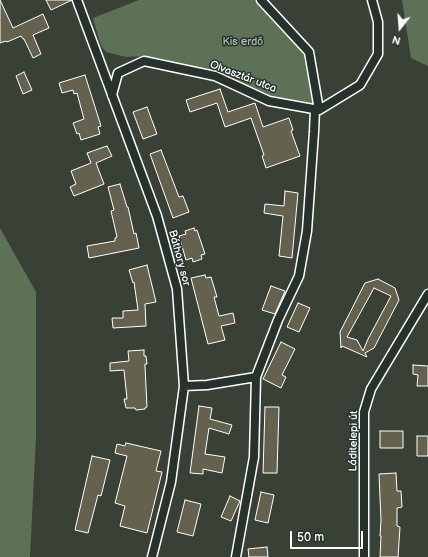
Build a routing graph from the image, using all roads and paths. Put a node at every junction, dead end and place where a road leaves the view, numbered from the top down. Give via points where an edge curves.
1 (76, 0) edge
2 (262, 0) edge
3 (372, 0) edge
4 (112, 95) junction
5 (317, 110) junction
6 (428, 294) edge
7 (256, 377) junction
8 (184, 386) junction
9 (152, 557) edge
10 (236, 557) edge
11 (364, 557) edge

1 - 4 street, Báthory sor
2 - 5 street via 309,52
3 - 5 street via 378,22 378,54 360,86
4 - 5 street, Olvasztár utca via 118,73 144,61 215,76 269,101
4 - 8 street, Báthory sor via 157,216 177,289
5 - 7 street via 307,231 299,276 278,320
6 - 11 street, Láditelepi út via 371,390 364,412
7 - 8 street
7 - 10 street via 254,457
8 - 9 street, Báthory sor via 171,482

